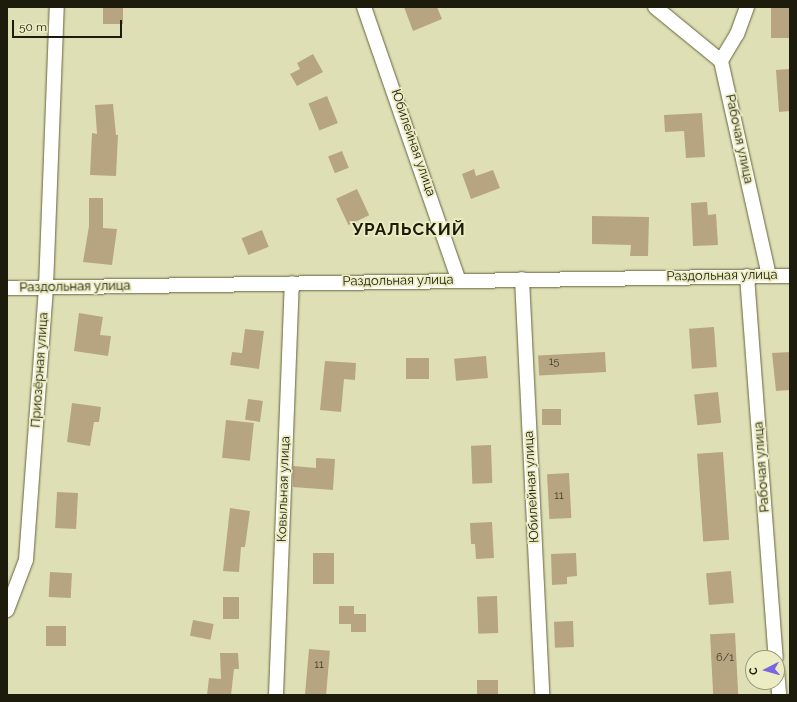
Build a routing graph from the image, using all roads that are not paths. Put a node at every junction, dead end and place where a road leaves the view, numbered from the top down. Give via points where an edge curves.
1 (57, 7) edge
2 (364, 7) edge
3 (655, 7) edge
4 (747, 7) edge
5 (721, 61) junction
6 (747, 276) junction
7 (769, 276) junction
8 (790, 276) edge
9 (522, 279) junction
10 (458, 280) junction
11 (292, 283) junction
12 (46, 287) junction
13 (7, 288) edge
14 (7, 610) edge
15 (775, 650) edge
16 (276, 695) edge
17 (542, 695) edge

1 - 12 street, Приозёрная улица
2 - 10 street, Юбилейная улица
3 - 5 street
4 - 5 street via 737,34
5 - 7 street, Рабочая улица
6 - 7 street, Раздольная улица
6 - 9 street, Раздольная улица
6 - 15 street, Рабочая улица
7 - 8 street, Раздольная улица
9 - 10 street, Раздольная улица
9 - 17 street, Юбилейная улица
10 - 11 street, Раздольная улица
11 - 12 street, Раздольная улица
11 - 16 street, Ковыльная улица
12 - 13 street, Раздольная улица
12 - 14 street, Приозёрная улица via 26,560

